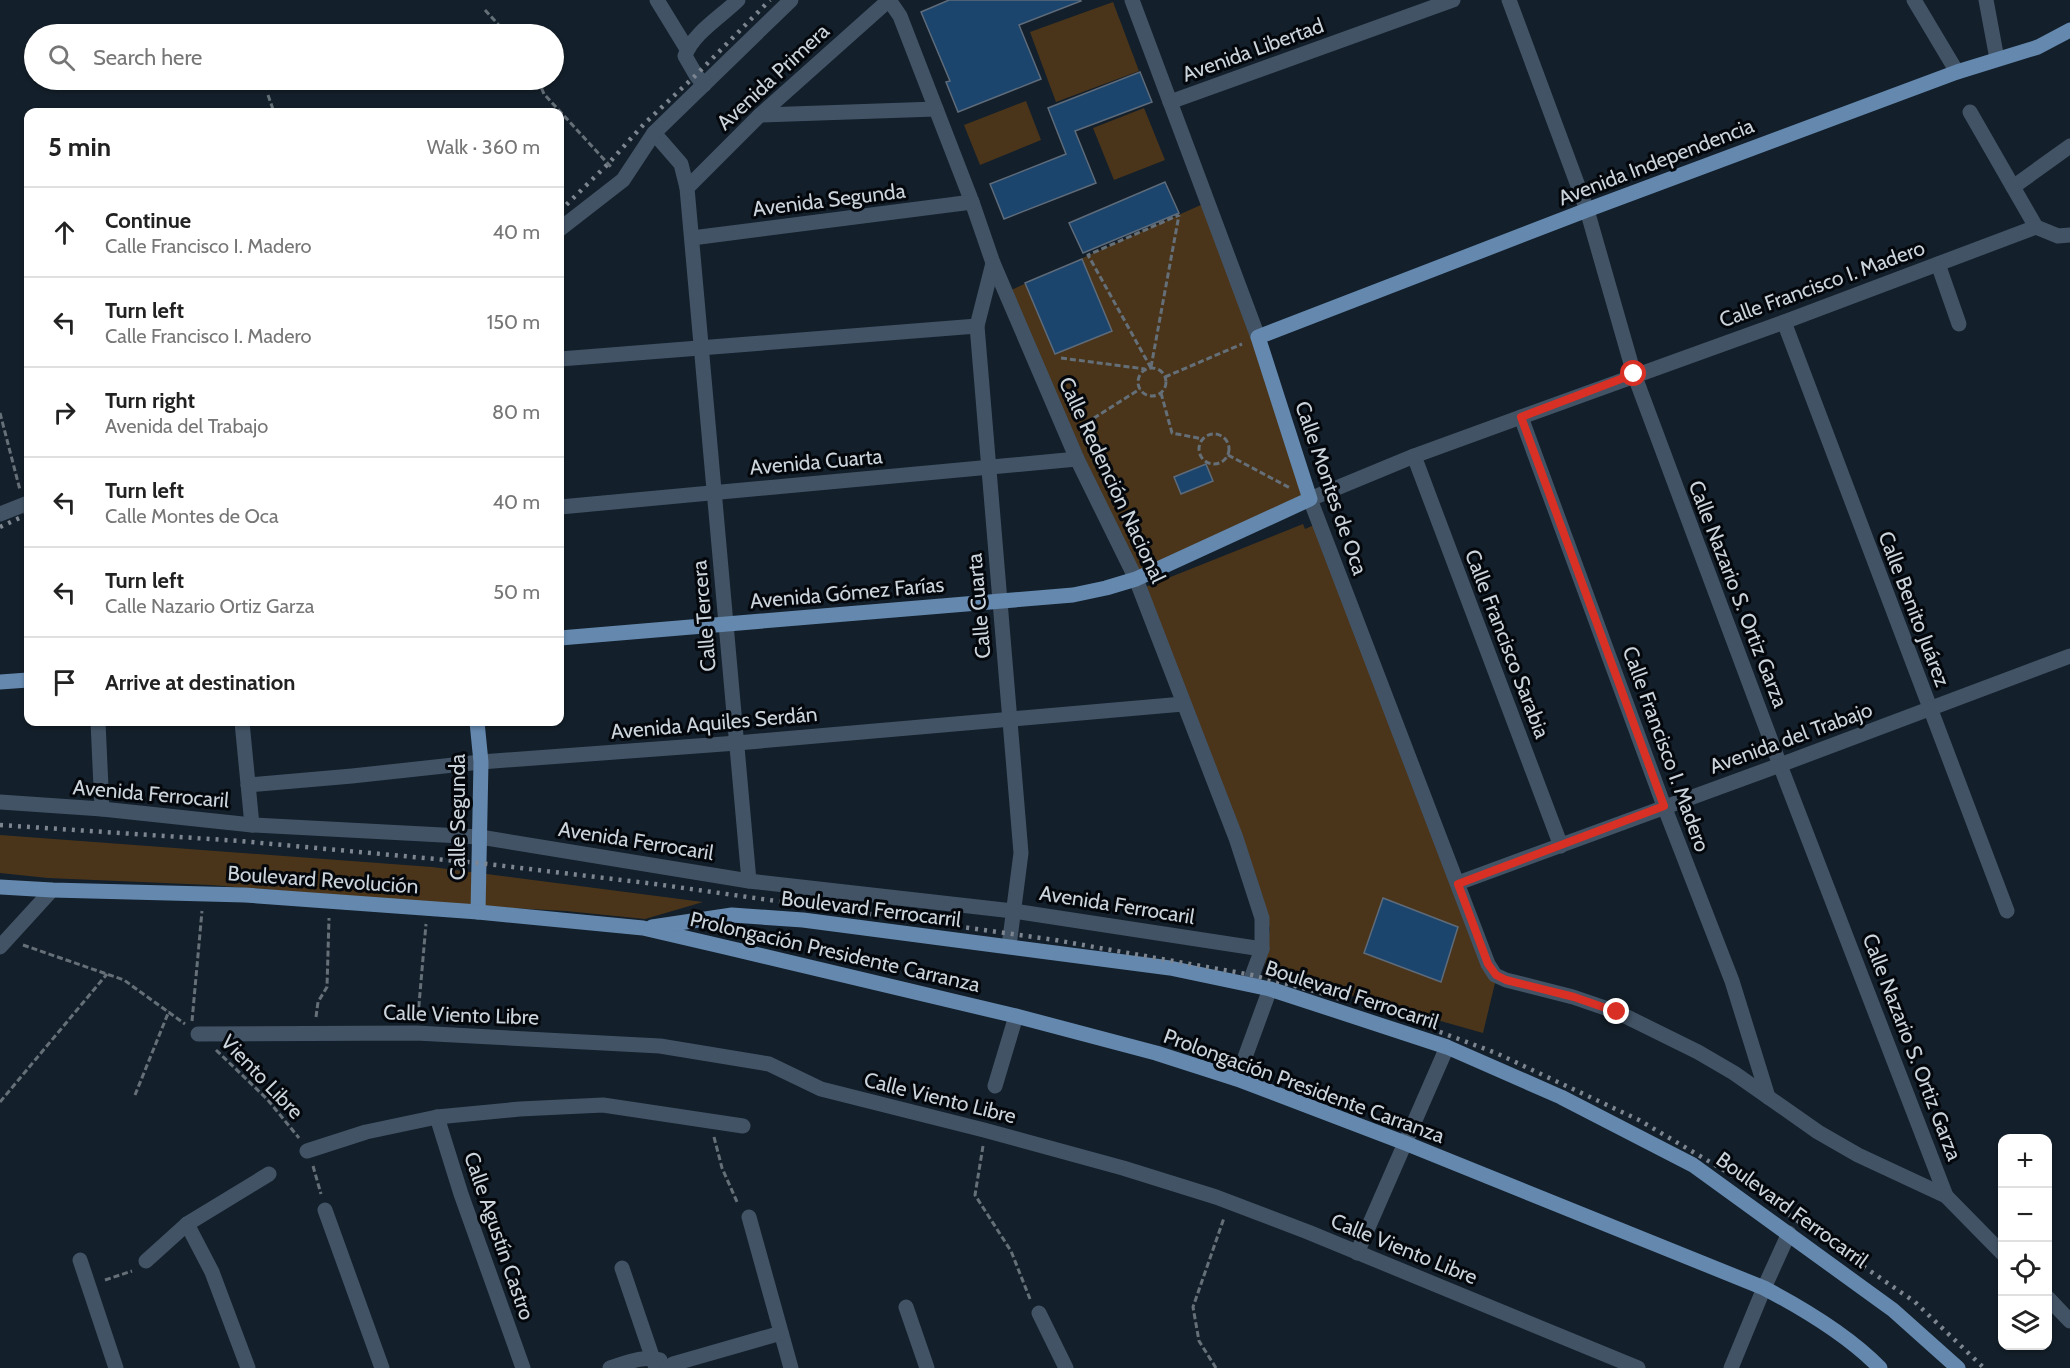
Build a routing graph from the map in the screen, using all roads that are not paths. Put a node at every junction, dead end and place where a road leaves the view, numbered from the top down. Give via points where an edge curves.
1 (657, 0) edge
2 (792, 0) edge
3 (889, 0) edge
4 (1132, 0) edge
5 (1453, 0) edge
6 (1509, 0) edge
7 (1914, 0) edge
8 (1986, 0) edge
9 (733, 2) edge
10 (2070, 30) edge
11 (687, 49) junction
12 (1997, 59) junction
13 (1957, 72) junction
14 (704, 85) junction
15 (1170, 102) junction
16 (936, 108) junction
17 (1970, 112) dead end
18 (760, 115) junction
19 (654, 133) junction
20 (2070, 146) edge
21 (2013, 187) junction
22 (687, 188) junction
23 (972, 202) junction
24 (1587, 210) junction
25 (564, 226) edge
26 (2036, 227) junction
27 (2070, 235) edge
28 (692, 238) junction
29 (993, 263) junction
30 (1938, 264) junction
31 (1784, 322) junction
32 (1959, 324) dead end
33 (977, 326) junction
34 (1258, 337) junction
35 (701, 347) junction
36 (564, 359) edge
37 (1634, 374) junction
38 (1521, 417) junction
39 (1414, 456) junction
40 (1077, 459) junction
41 (988, 467) junction
42 (714, 492) junction
43 (1310, 499) junction
44 (24, 505) edge
45 (564, 507) edge
46 (0, 514) edge
47 (1136, 579) junction
48 (999, 601) junction
49 (726, 624) junction
50 (564, 638) edge
51 (2070, 656) edge
52 (24, 680) edge
53 (0, 682) edge
54 (1183, 704) junction
55 (1929, 709) junction
56 (1010, 719) junction
57 (98, 726) edge
58 (242, 726) edge
59 (477, 726) edge
60 (737, 743) junction
61 (481, 762) junction
62 (1780, 765) junction
63 (248, 785) junction
64 (0, 802) edge
65 (1664, 806) junction
66 (102, 809) junction
67 (252, 825) junction
68 (480, 837) junction
69 (1561, 846) junction
70 (749, 881) junction
71 (1458, 884) junction
72 (0, 887) edge
73 (52, 890) junction
74 (1013, 911) junction
75 (2007, 911) dead end
76 (478, 912) junction
77 (643, 928) junction
78 (3, 943) edge
79 (1009, 946) junction
80 (1262, 949) junction
81 (1249, 984) junction
82 (1270, 989) junction
83 (1016, 1016) junction
84 (195, 1031) road end
85 (1447, 1047) junction
86 (1237, 1078) junction
87 (995, 1086) road end
88 (1768, 1097) junction
89 (436, 1117) junction
90 (743, 1126) dead end
91 (1405, 1143) junction
92 (307, 1151) road end
93 (269, 1174) dead end
94 (1946, 1196) junction
95 (325, 1210) road end
96 (749, 1217) road end
97 (187, 1224) junction
98 (1790, 1233) junction
99 (1998, 1249) edge
100 (1357, 1253) junction
101 (80, 1260) dead end
102 (146, 1261) road end
103 (622, 1268) dead end
104 (1764, 1288) junction
105 (2052, 1302) edge
106 (906, 1307) dead end
107 (1040, 1313) road end
108 (2070, 1321) edge
109 (781, 1334) junction
110 (654, 1363) edge
111 (670, 1366) edge
112 (116, 1368) edge
113 (248, 1368) edge
114 (382, 1368) edge
115 (523, 1368) edge
116 (610, 1368) edge
117 (792, 1368) edge
118 (927, 1368) edge
119 (1066, 1368) edge
120 (1638, 1368) edge
121 (1731, 1368) edge
122 (1880, 1368) edge
123 (1958, 1368) edge

1 - 11 street
2 - 14 street
3 - 16 street, Calle Redención Nacional via 900,16
3 - 18 street, Avenida Primera
4 - 15 street, Calle Montes de Oca
5 - 15 street, Avenida Libertad
6 - 24 street, Calle Nazario S. Ortiz Garza
7 - 13 street
8 - 12 street
9 - 11 street
10 - 12 main road, Avenida Independencia via 2038,47
11 - 14 street via 685,56
12 - 13 main road, Avenida Independencia
13 - 24 main road, Avenida Independencia
14 - 19 street
15 - 34 street, Calle Montes de Oca
16 - 18 street
16 - 23 street, Calle Redención Nacional
17 - 21 street
18 - 22 street, Avenida Primera
19 - 22 street, Calle Tercera via 681,164
19 - 25 street via 623,180
20 - 21 street
21 - 26 street
22 - 28 street, Calle Tercera
23 - 28 street, Avenida Segunda
23 - 29 street, Calle Redención Nacional
24 - 34 main road, Avenida Independencia
24 - 37 street, Calle Nazario S. Ortiz Garza
26 - 27 street via 2058,236
26 - 30 street, Calle Francisco I. Madero
28 - 35 street, Calle Tercera
29 - 33 street, Calle Cuarta
29 - 40 street, Calle Redención Nacional
30 - 31 street, Calle Francisco I. Madero
30 - 32 street
31 - 37 street, Calle Francisco I. Madero
31 - 55 street, Calle Benito Juárez
33 - 35 street
33 - 41 street, Calle Cuarta
34 - 43 main road, Calle Montes de Oca
35 - 36 street
35 - 42 street, Calle Tercera
37 - 38 street, Calle Francisco I. Madero
37 - 62 street, Calle Nazario S. Ortiz Garza
38 - 39 street, Calle Francisco I. Madero
38 - 65 street, Calle Francisco I. Madero
39 - 43 street, Calle Francisco I. Madero
39 - 69 street, Calle Francisco Sarabia
40 - 41 street, Avenida Cuarta
40 - 47 street, Calle Redención Nacional
41 - 42 street, Avenida Cuarta
41 - 48 street, Calle Cuarta
42 - 45 street, Avenida Cuarta
42 - 49 street, Calle Tercera
43 - 47 main road, Calle Francisco I. Madero
43 - 71 street, Calle Montes de Oca
44 - 46 street
47 - 48 main road, Avenida Gómez Farías via 1073,595
47 - 54 street, Calle Redención Nacional
48 - 49 main road, Avenida Gómez Farías
48 - 56 street, Calle Cuarta
49 - 50 main road, Avenida Gómez Farías
49 - 60 street, Calle Tercera
51 - 55 street, Avenida del Trabajo
52 - 53 main road
54 - 56 street, Avenida Aquiles Serdán
54 - 80 street, Calle Redención Nacional via 1236,838 1262,918
55 - 62 street, Avenida del Trabajo
55 - 75 street, Calle Benito Juárez
56 - 60 street, Avenida Aquiles Serdán
56 - 74 street, Calle Cuarta via 1021,853
57 - 66 street
58 - 63 street
59 - 61 main road, Calle Segunda
60 - 61 street, Avenida Aquiles Serdán
60 - 70 street, Calle Tercera
61 - 63 street, Avenida Aquiles Serdán
61 - 68 main road, Calle Segunda
62 - 65 street, Avenida del Trabajo
62 - 94 street, Calle Nazario S. Ortiz Garza
63 - 67 street
64 - 66 street, Avenida Ferrocaril
65 - 69 street, Avenida del Trabajo
65 - 88 street, Calle Francisco I. Madero via 1732,981
66 - 67 street, Avenida Ferrocaril
67 - 68 street, Avenida Ferrocaril
68 - 70 street, Avenida Ferrocaril
68 - 76 main road, Calle Segunda
69 - 71 street, Avenida del Trabajo
70 - 74 street, Avenida Ferrocaril
71 - 88 street, Calle Montes de Oca via 1488,964 1496,975 1617,1012 1698,1052
72 - 73 main road, Boulevard Revolución
73 - 76 main road, Boulevard Revolución via 203,894
73 - 78 street
74 - 79 street, Calle Cuarta
74 - 80 street, Avenida Ferrocaril
76 - 77 main road, Boulevard Revolución
77 - 79 main road, Boulevard Ferrocarril via 732,915
77 - 83 main road, Prolongación Presidente Carranza
79 - 81 main road, Boulevard Ferrocarril via 1170,968
80 - 81 street, Calle Redención Nacional
81 - 82 main road, Boulevard Ferrocarril
82 - 85 main road, Boulevard Ferrocarril
82 - 86 street
83 - 86 main road, Prolongación Presidente Carranza
83 - 87 street
84 - 100 street, Calle Viento Libre via 416,1033 660,1046 769,1064 820,1089 1123,1168 1229,1202
85 - 91 street
85 - 98 main road, Boulevard Ferrocarril via 1561,1096 1694,1165
86 - 91 main road, Prolongación Presidente Carranza
88 - 94 street via 1858,1155
89 - 90 street via 603,1106
89 - 92 street via 366,1132
89 - 115 street, Calle Agustín Castro
91 - 100 street
91 - 104 main road, Prolongación Presidente Carranza
93 - 97 street
94 - 99 street
95 - 114 street
96 - 109 street
97 - 102 street
97 - 113 street via 212,1272
98 - 104 street
98 - 123 main road, Boulevard Ferrocarril via 1893,1310
100 - 120 street, Calle Viento Libre
101 - 112 street
103 - 110 street
104 - 121 street
104 - 122 main road, Prolongación Presidente Carranza via 1803,1310
105 - 108 street
106 - 118 street
107 - 119 street
109 - 111 street
109 - 117 street
110 - 111 street
110 - 116 street via 637,1360

